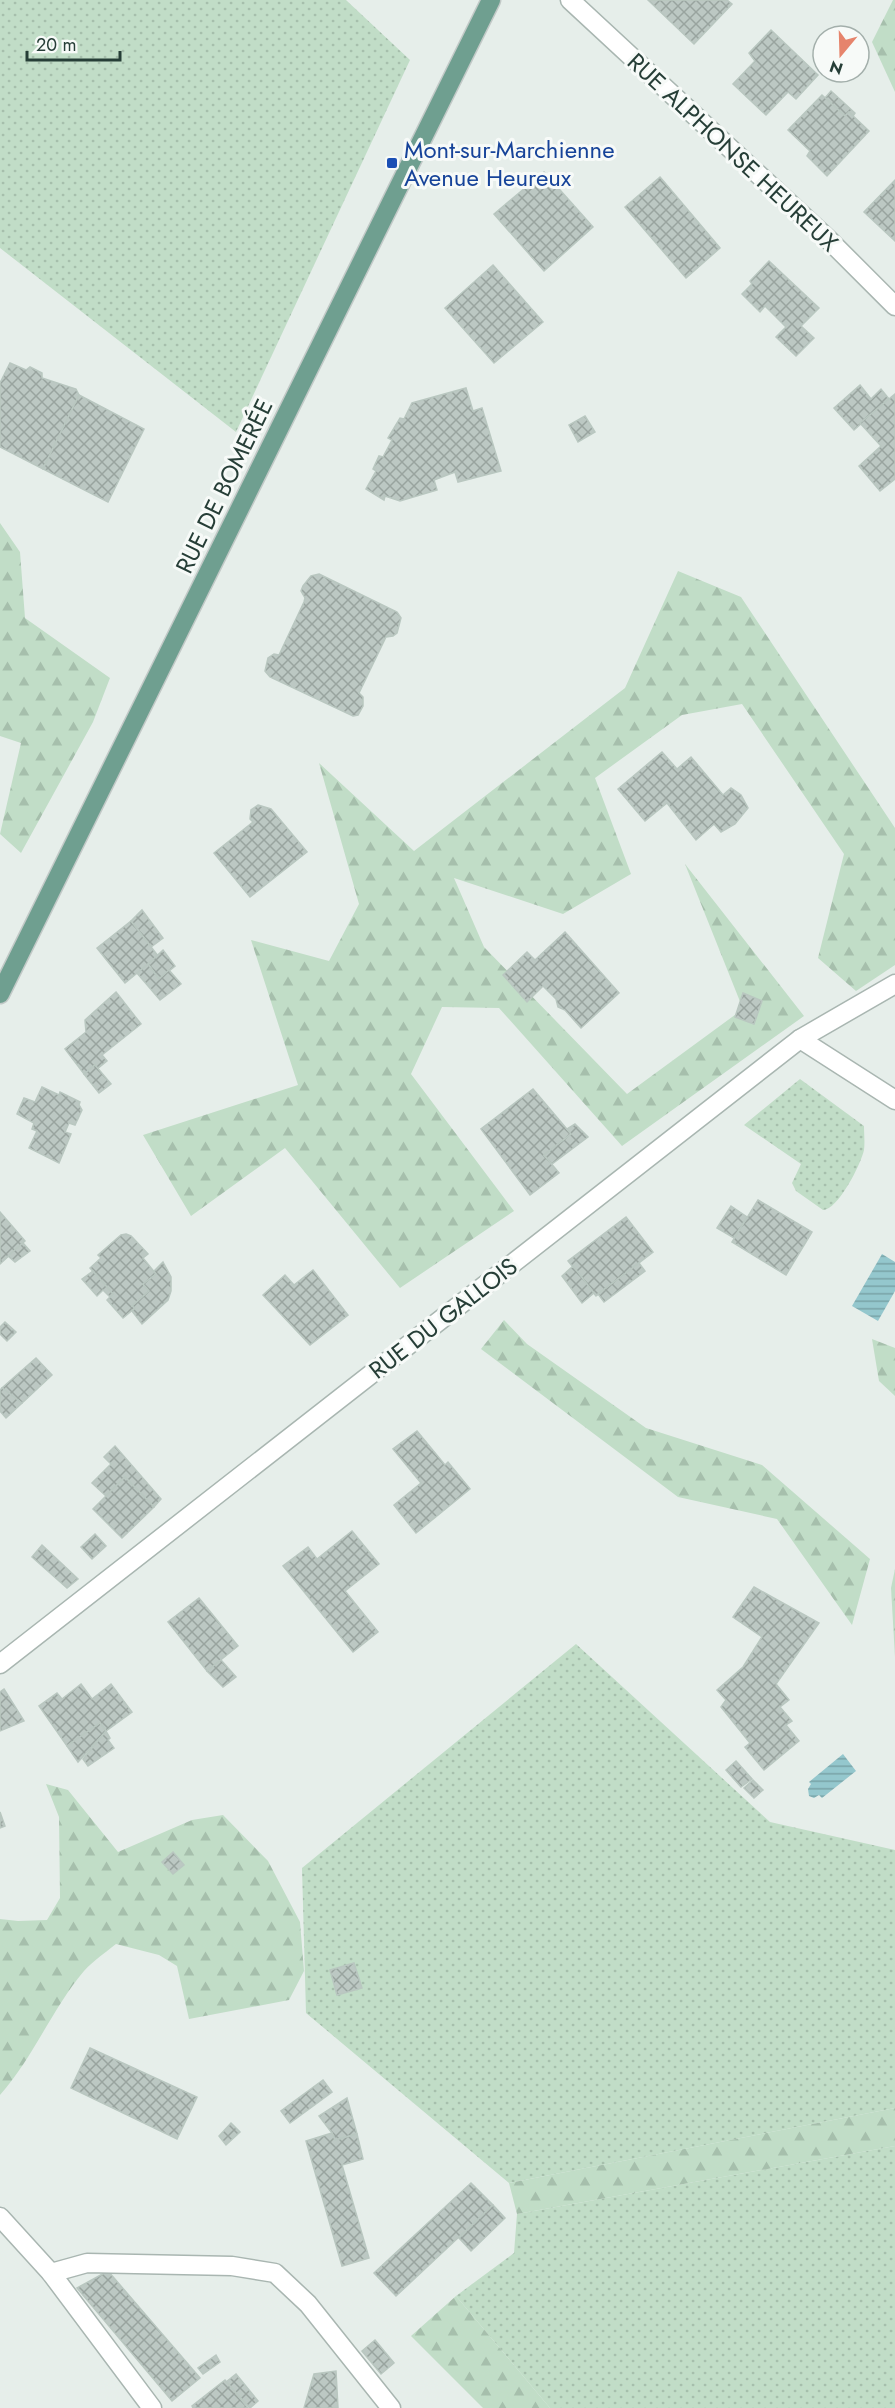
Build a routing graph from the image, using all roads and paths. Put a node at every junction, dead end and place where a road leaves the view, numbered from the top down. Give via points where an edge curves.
1 (491, 0) edge
2 (570, 0) edge
3 (895, 306) edge
4 (895, 984) edge
5 (0, 994) edge
6 (800, 1039) junction
7 (895, 1100) edge
8 (0, 1664) edge
9 (0, 2217) edge
10 (51, 2273) junction
11 (152, 2408) edge
12 (391, 2408) edge

1 - 5 main road, RUE DE BOMERÉE
2 - 3 street, RUE ALPHONSE HEUREUX
4 - 6 street, RUE DU GALLOIS
6 - 7 street
6 - 8 street, RUE DU GALLOIS
9 - 10 street
10 - 11 street
10 - 12 street via 87,2263 232,2266 275,2273 308,2304

